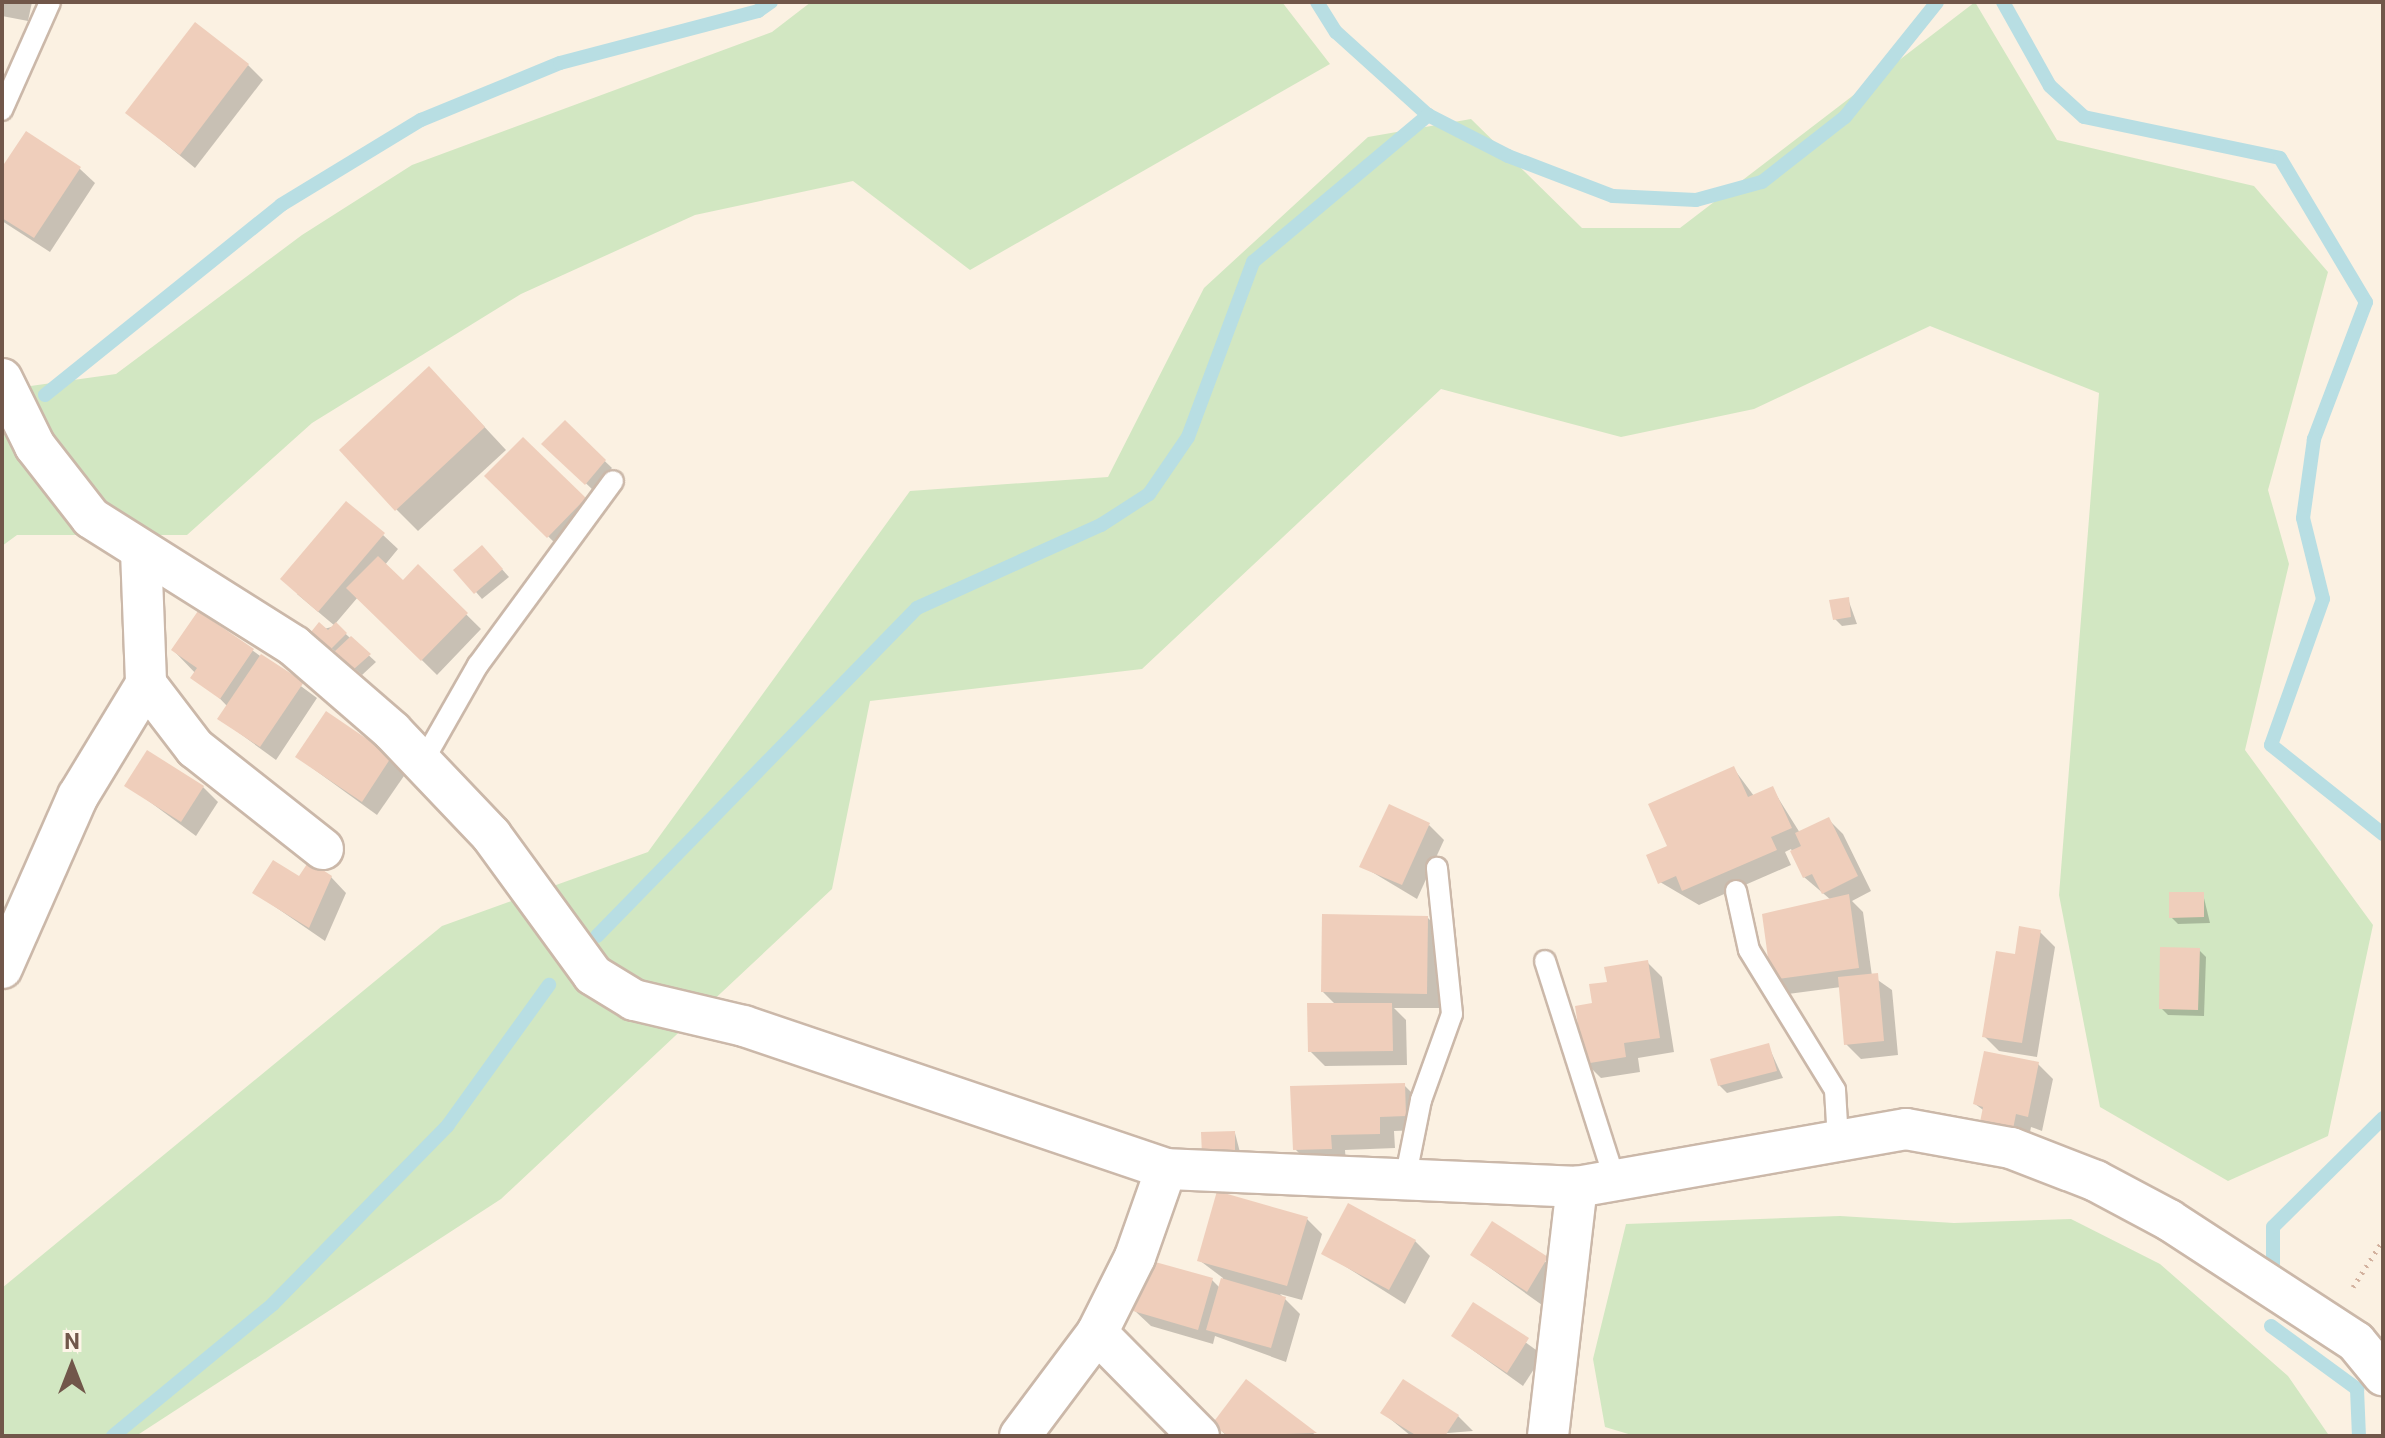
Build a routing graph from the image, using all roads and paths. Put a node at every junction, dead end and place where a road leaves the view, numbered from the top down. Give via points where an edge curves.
1 (50, 2) edge
2 (2, 110) edge
3 (2, 379) edge
4 (613, 481) dead end
5 (141, 551) junction
6 (146, 684) junction
7 (422, 763) junction
8 (323, 849) dead end
9 (1437, 868) dead end
10 (1736, 891) dead end
11 (1545, 961) dead end
12 (2, 968) edge
13 (1838, 1141) junction
14 (1166, 1169) junction
15 (1405, 1180) junction
16 (1596, 1184) junction
17 (2383, 1240) edge
18 (2328, 1325) junction
19 (1097, 1333) junction
20 (2383, 1375) edge
21 (1020, 1436) edge
22 (1199, 1436) edge
23 (1548, 1436) edge

1 - 2 lane
3 - 5 street via 35,446 91,518
4 - 7 lane via 478,665
5 - 6 street
5 - 7 street via 294,646
6 - 8 street via 195,748
6 - 12 street via 78,796
7 - 14 street via 491,835 593,975 634,1000 744,1026
9 - 15 lane via 1452,1014 1421,1100
10 - 13 lane via 1749,950 1835,1090
11 - 16 lane
13 - 16 street
13 - 18 street via 1906,1129 2011,1148 2096,1181 2169,1220
14 - 15 street
14 - 19 street via 1135,1257
15 - 16 street
16 - 23 street
17 - 18 path
18 - 20 street via 2356,1342
19 - 21 street
19 - 22 street

